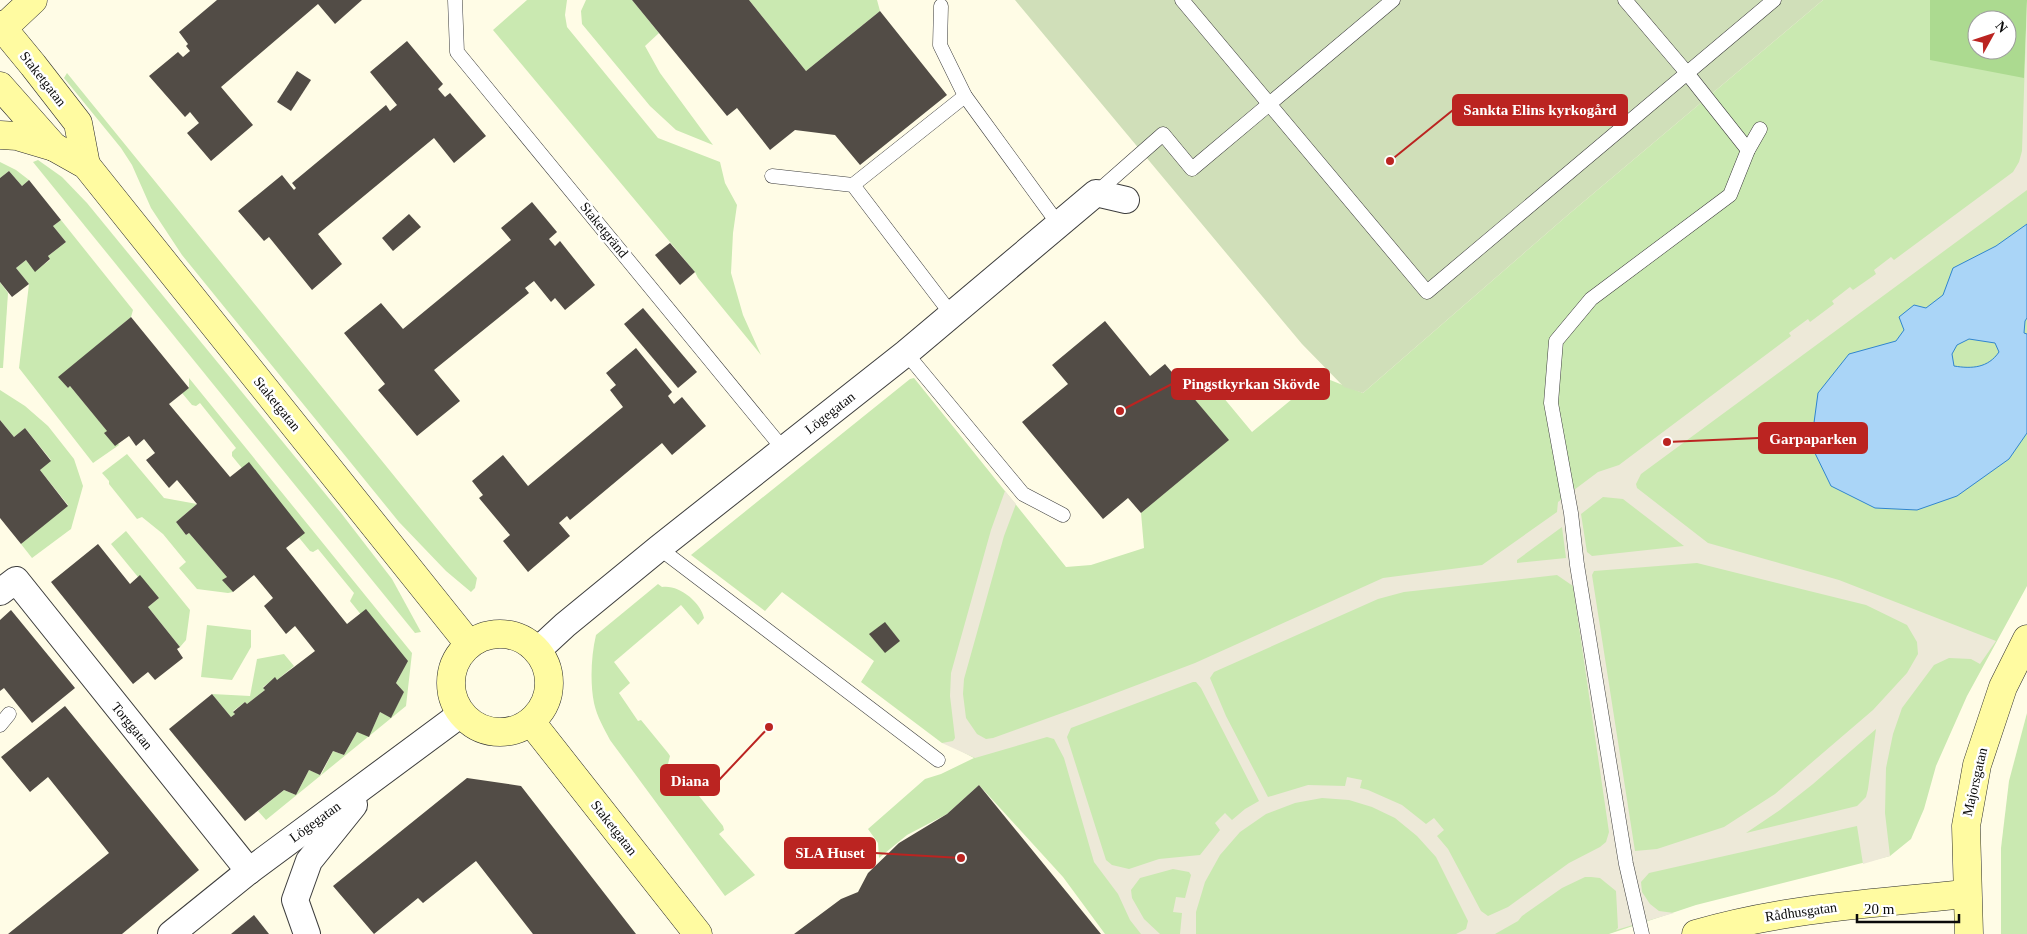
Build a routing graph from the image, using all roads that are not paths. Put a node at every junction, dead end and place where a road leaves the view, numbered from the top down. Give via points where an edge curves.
1 (33, 0) edge
2 (454, 0) edge
3 (1182, 0) edge
4 (1393, 0) edge
5 (1625, 0) edge
6 (1774, 0) edge
7 (941, 6) dead end
8 (1, 28) edge
9 (1687, 73) junction
10 (0, 86) edge
11 (965, 96) junction
12 (1269, 104) junction
13 (1760, 129) dead end
14 (0, 135) edge
15 (54, 147) junction
16 (1748, 150) junction
17 (86, 165) junction
18 (772, 176) dead end
19 (853, 185) junction
20 (1096, 193) junction
21 (1126, 200) dead end
22 (1059, 225) junction
23 (952, 314) junction
24 (906, 353) junction
25 (784, 450) junction
26 (1063, 515) dead end
27 (659, 548) junction
28 (8, 586) edge
29 (2027, 639) edge
30 (469, 644) junction
31 (538, 650) junction
32 (9, 714) dead end
33 (461, 714) junction
34 (531, 722) junction
35 (0, 725) edge
36 (938, 760) dead end
37 (376, 777) junction
38 (249, 871) junction
39 (1966, 894) junction
40 (171, 934) edge
41 (306, 934) edge
42 (698, 934) edge
43 (1642, 934) edge
44 (1696, 934) edge
45 (1969, 934) edge

1 - 8 street
2 - 25 lane, Staketgränd via 458,52
3 - 12 lane
4 - 12 lane
5 - 9 lane
6 - 9 lane
7 - 11 lane via 940,45
8 - 17 street, Staketgatan via 78,123
9 - 12 lane via 1427,292
9 - 16 lane
10 - 15 street, Staketgatan
11 - 19 lane
11 - 22 lane
12 - 20 lane via 1192,169 1163,134
13 - 16 lane
14 - 15 street via 17,136
15 - 17 street, Staketgatan
16 - 43 lane via 1730,195 1591,299 1556,340 1551,402 1626,864
17 - 30 street, Staketgatan
18 - 19 lane
19 - 23 lane
20 - 21 street
20 - 22 street, Lögegatan
22 - 23 street, Lögegatan
23 - 24 street, Lögegatan
24 - 25 street, Lögegatan
24 - 26 lane via 1023,494
25 - 27 street, Lögegatan
27 - 31 street, Lögegatan
27 - 36 lane
28 - 38 street, Torggatan
29 - 39 street, Majorsgatan via 2003,687 1977,764 1966,826
30 - 31 street via 482,636 512,634
30 - 33 street via 452,669 450,685
31 - 34 street via 545,661 550,687 547,700
32 - 35 lane
33 - 34 street via 471,723 494,732 508,732
33 - 37 street, Lögegatan
34 - 42 street, Staketgatan
37 - 38 street, Lögegatan
37 - 41 street via 309,862 295,900
38 - 40 street, Lögegatan
39 - 44 street, Rådhusgatan via 1778,915
39 - 45 street, Majorsgatan

